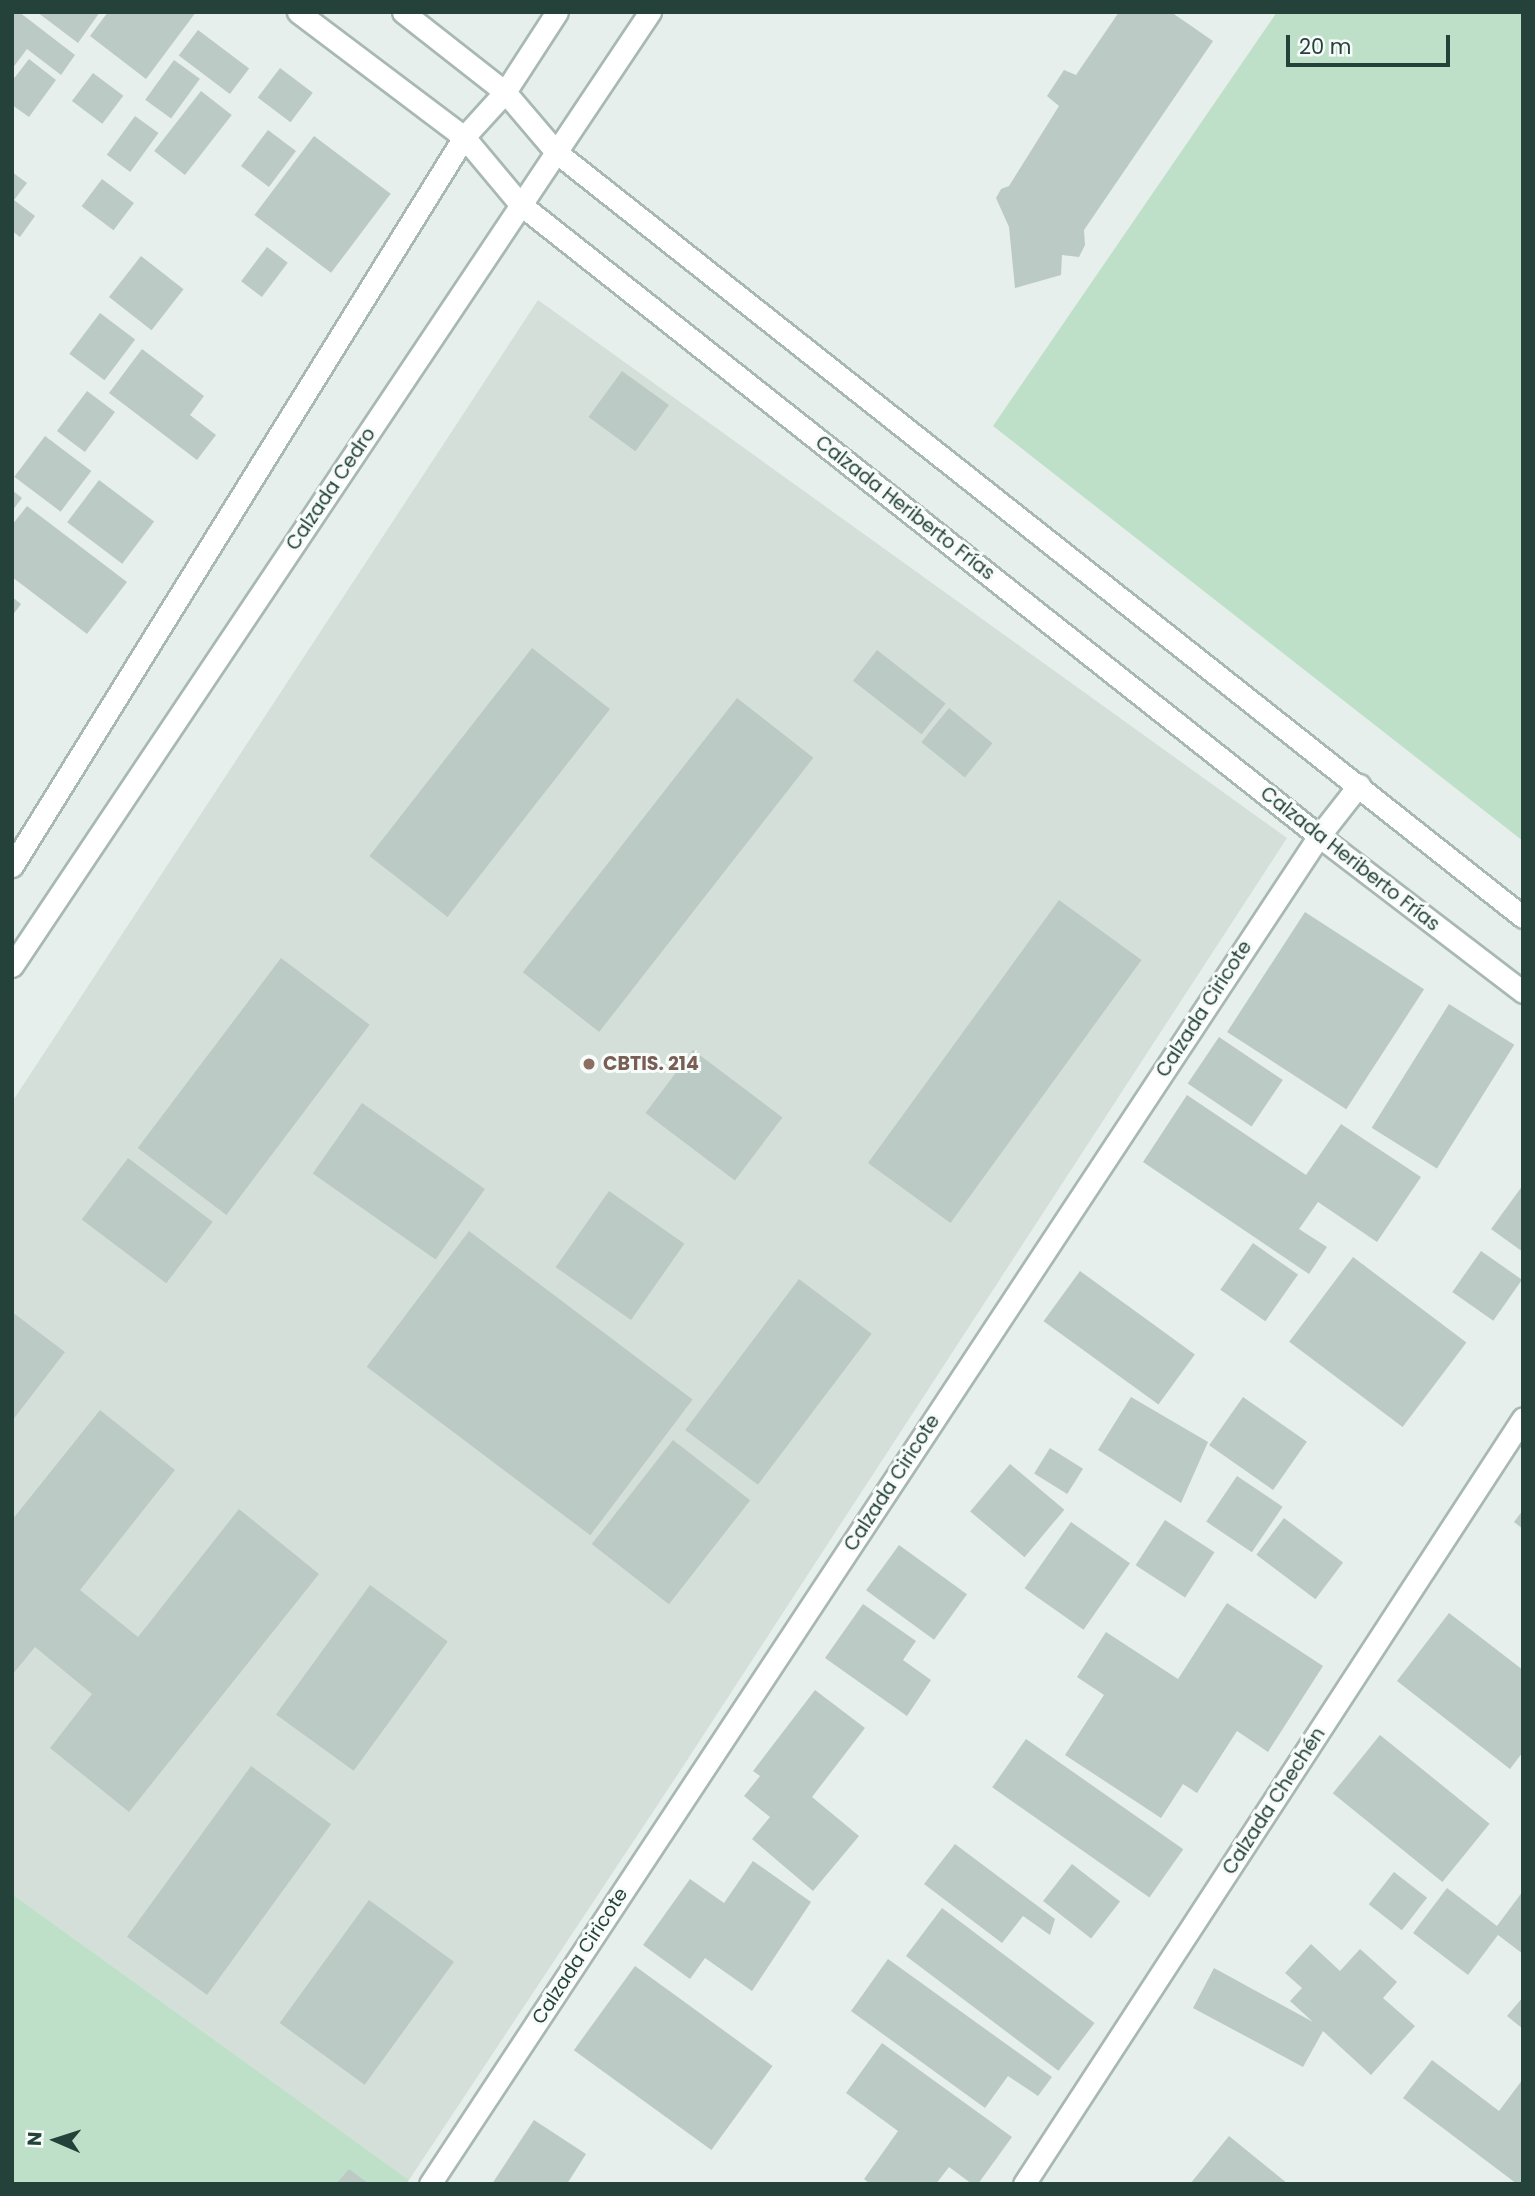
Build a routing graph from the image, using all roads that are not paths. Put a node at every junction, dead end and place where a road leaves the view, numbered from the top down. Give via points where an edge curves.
1 (298, 12) edge
2 (403, 12) edge
3 (557, 12) edge
4 (650, 12) edge
5 (505, 92) junction
6 (464, 137) junction
7 (556, 152) junction
8 (520, 204) junction
9 (1359, 785) junction
10 (1319, 836) junction
11 (12, 866) edge
12 (1523, 917) edge
13 (12, 966) edge
14 (1523, 992) edge
15 (1523, 1418) edge
16 (430, 2184) edge
17 (1024, 2184) edge

1 - 6 street, Calzada Heriberto Frías
2 - 5 street
3 - 5 street
4 - 7 street, Calzada Cedro
5 - 6 street
5 - 7 street
6 - 8 street, Calzada Heriberto Frías
6 - 11 street
7 - 8 street, Calzada Cedro
7 - 9 street
8 - 10 street, Calzada Heriberto Frías
8 - 13 street, Calzada Cedro
9 - 10 street, Calzada Ciricote
9 - 12 street
10 - 14 street, Calzada Heriberto Frías
10 - 16 street, Calzada Ciricote
15 - 17 street, Calzada Chechén

